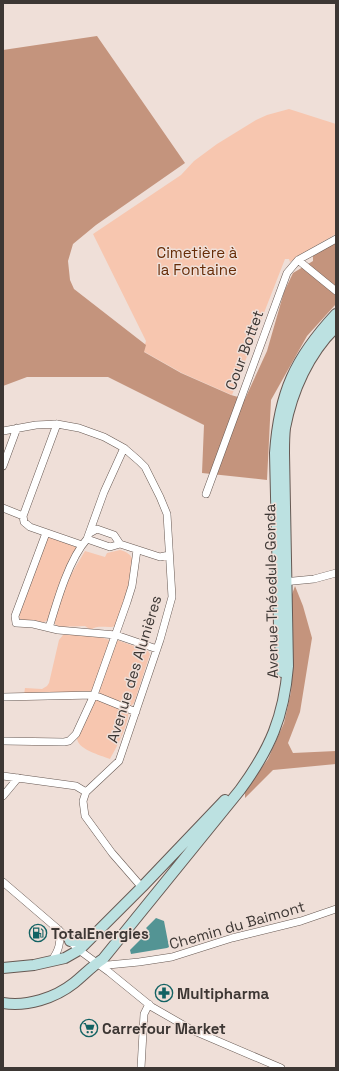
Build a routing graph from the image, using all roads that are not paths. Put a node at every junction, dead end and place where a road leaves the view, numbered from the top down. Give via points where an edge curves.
1 (336, 239) edge
2 (298, 260) junction
3 (336, 291) edge
4 (336, 314) edge
5 (336, 327) edge
6 (57, 424) junction
7 (17, 428) junction
8 (3, 431) edge
9 (124, 448) junction
10 (3, 466) edge
11 (206, 494) dead end
12 (3, 508) edge
13 (23, 516) junction
14 (46, 533) junction
15 (89, 536) junction
16 (120, 544) junction
17 (82, 545) junction
18 (137, 550) junction
19 (169, 555) junction
20 (336, 573) edge
21 (282, 582) junction
22 (49, 628) junction
23 (116, 635) junction
24 (157, 649) junction
25 (94, 695) junction
26 (3, 697) edge
27 (136, 712) junction
28 (3, 741) edge
29 (3, 776) edge
30 (18, 778) junction
31 (86, 792) junction
32 (3, 796) edge
33 (213, 812) junction
34 (3, 882) edge
35 (139, 884) junction
36 (336, 909) edge
37 (59, 930) junction
38 (70, 941) junction
39 (112, 949) junction
40 (79, 950) junction
41 (52, 960) junction
42 (120, 964) junction
43 (100, 965) junction
44 (8, 968) edge
45 (6, 1003) edge
46 (149, 1004) junction
47 (141, 1068) edge
48 (281, 1068) edge

1 - 2 street, Cour Bottet
2 - 3 street
2 - 11 street, Cour Bottet via 288,270 282,283
4 - 21 main road, Avenue Théodule Gonda via 310,344 288,386 281,407 275,453
5 - 21 main road, Avenue Théodule Gonda via 305,369 295,391 285,429
6 - 7 street, Avenue des Alunières
6 - 9 street, Avenue des Alunières via 92,432
6 - 13 street
7 - 8 street, Avenue des Alunières
7 - 10 street
9 - 15 street via 104,492
9 - 19 street, Avenue des Alunières via 144,467 160,497 167,514
12 - 13 street
13 - 14 street via 26,524
14 - 17 street
14 - 22 street via 14,618 16,623
15 - 16 street via 110,547
15 - 16 street via 98,529 114,535
15 - 17 street
16 - 18 street
17 - 22 street via 67,576
18 - 19 street via 160,557
18 - 23 street via 132,586
19 - 24 street, Avenue des Alunières via 172,596
20 - 21 street via 314,579
21 - 33 main road, Avenue Théodule Gonda via 279,626 282,670 276,712 263,747 252,766 238,786
21 - 39 main road, Avenue Théodule Gonda via 288,666 281,714 273,737 255,770 240,790
22 - 23 street
23 - 24 street
23 - 25 street
24 - 27 street, Avenue des Alunières
25 - 26 street
25 - 27 street
25 - 28 street via 76,734 69,741
27 - 31 street, Avenue des Alunières via 119,761
29 - 30 street
30 - 31 street via 76,786
30 - 32 street
31 - 35 street via 83,801 85,816
33 - 35 main road, Avenue Théodule Gonda
33 - 40 main road, Avenue Théodule Gonda via 142,888
34 - 37 street
35 - 38 main road, Avenue Théodule Gonda via 81,941
36 - 42 street, Chemin du Baimont via 172,957
37 - 38 street
37 - 41 street via 59,950
38 - 40 street
39 - 42 street via 112,957
39 - 43 main road, Avenue Théodule Gonda
40 - 41 main road, Avenue Théodule Gonda via 65,958
40 - 43 street
41 - 44 main road, Avenue Théodule Gonda
42 - 43 street, Chemin du Baimont
43 - 45 main road, Avenue Théodule Gonda via 54,995 34,1001
43 - 46 street
46 - 47 street via 144,1014
46 - 48 street via 192,1030

